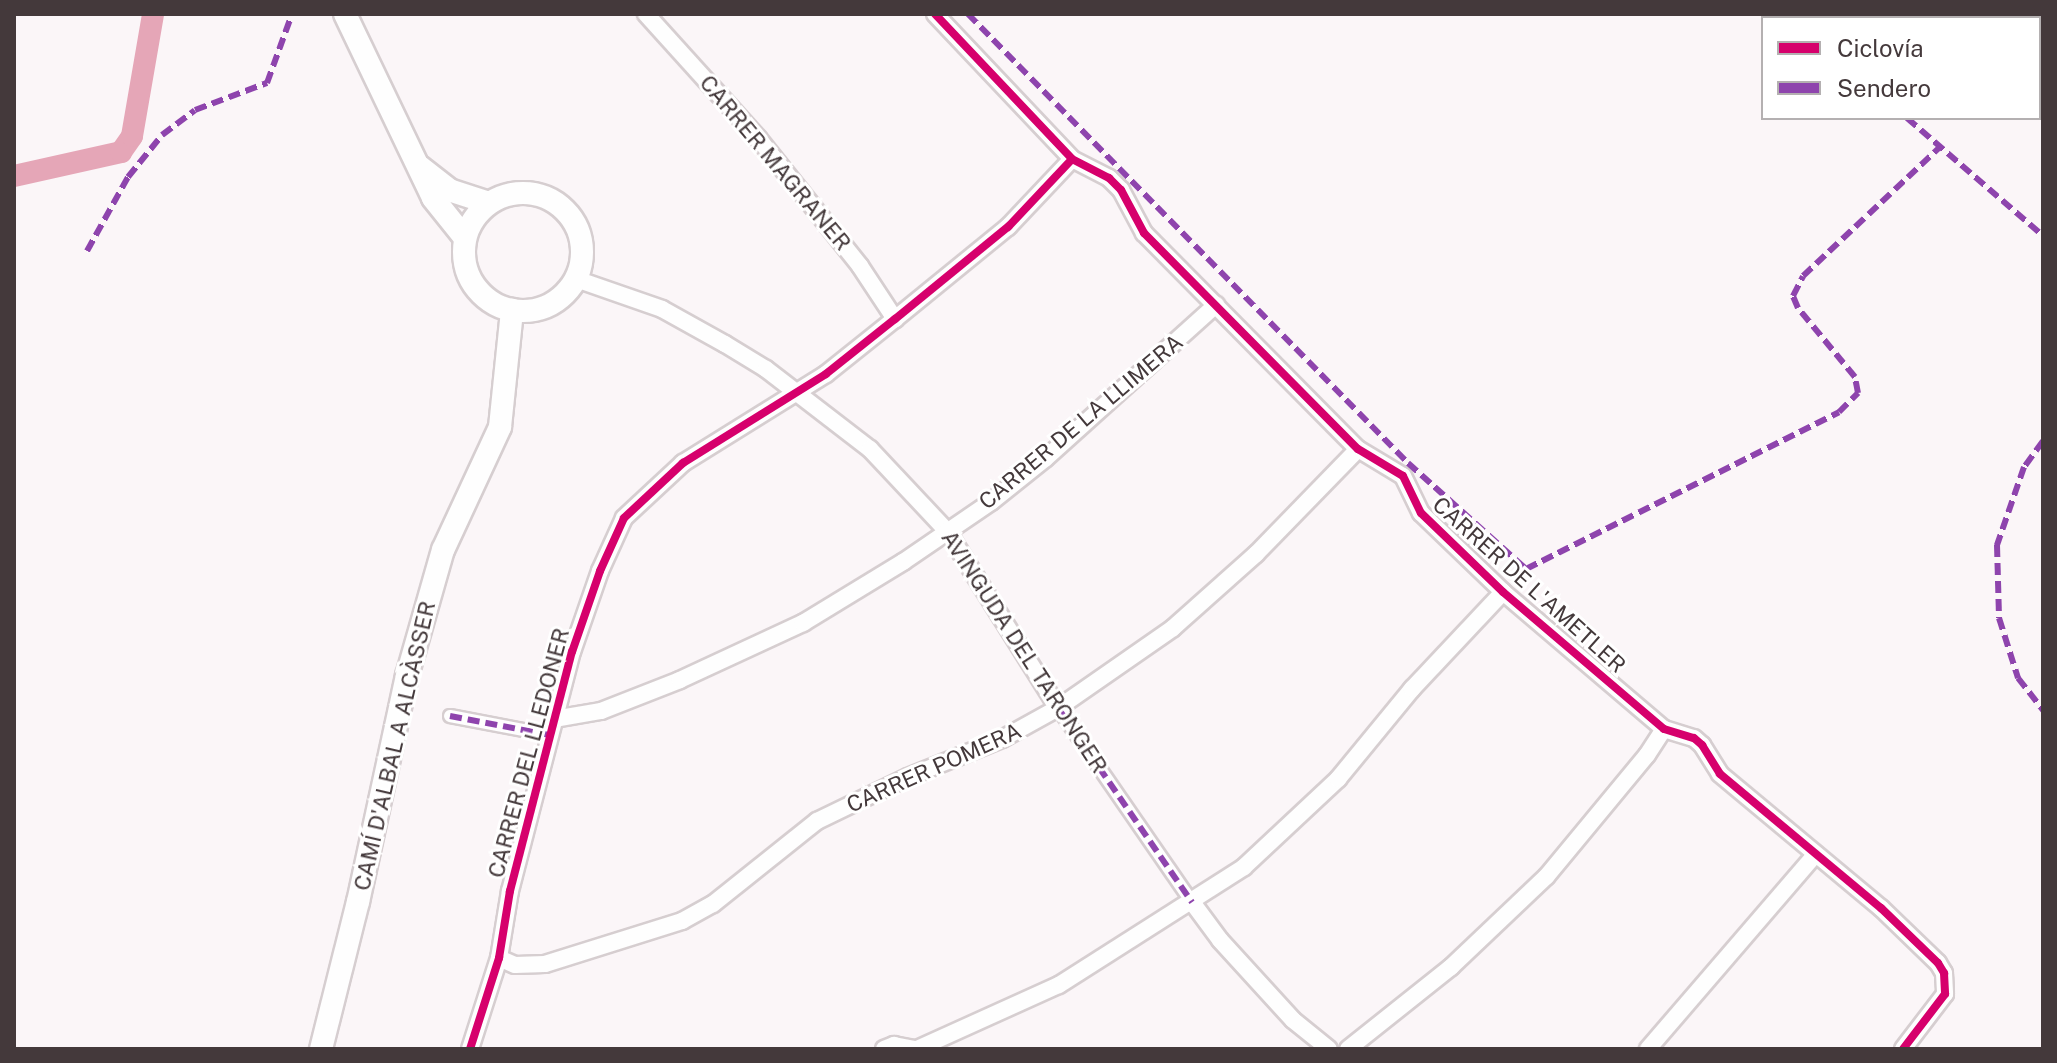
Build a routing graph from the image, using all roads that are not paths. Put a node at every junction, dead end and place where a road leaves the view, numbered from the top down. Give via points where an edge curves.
1 (345, 14) edge
2 (646, 14) edge
3 (935, 14) edge
4 (1072, 159) junction
5 (416, 164) junction
6 (489, 203) junction
7 (465, 238) junction
8 (576, 279) junction
9 (1216, 305) junction
10 (512, 310) junction
11 (895, 319) junction
12 (795, 391) junction
13 (1358, 449) junction
14 (947, 531) junction
15 (1503, 592) junction
16 (1058, 708) junction
17 (450, 716) dead end
18 (552, 727) junction
19 (1664, 729) junction
20 (1816, 854) junction
21 (1192, 902) junction
22 (499, 958) junction
23 (321, 1049) edge
24 (470, 1049) edge
25 (884, 1049) edge
26 (915, 1049) edge
27 (1329, 1049) edge
28 (1348, 1049) edge
29 (1648, 1049) edge
30 (1903, 1049) edge

1 - 5 street
2 - 11 street, CARRER MAGRANER via 758,138 860,266
3 - 4 street, CARRER DE L'AMETLER
4 - 9 street, CARRER DE L'AMETLER via 1115,184 1144,233
4 - 11 street, CARRER DEL LLEDONER via 1008,227
5 - 6 street via 449,190
5 - 7 street via 433,198
6 - 7 street
6 - 8 street via 527,193 562,207 582,241
7 - 10 street via 464,257 479,292
8 - 10 street via 549,305
8 - 12 street, AVINGUDA DEL TARONGER via 662,309
9 - 13 street, CARRER DE L'AMETLER
9 - 14 street, CARRER DE LA LLIMERA via 1046,458
10 - 23 street, CAMÍ D'ALBAL A ALCÀSSER via 500,427 443,550 407,676
11 - 12 street, CARRER DEL LLEDONER via 826,374
12 - 14 street, AVINGUDA DEL TARONGER via 870,449
12 - 18 street, CARRER DEL LLEDONER via 683,463 624,518 600,571
13 - 15 street, CARRER DE L'AMETLER via 1403,476 1421,513
13 - 16 street, CARRER POMERA via 1256,554 1173,628
14 - 16 street, AVINGUDA DEL TARONGER
14 - 18 street, CARRER DE LA LLIMERA via 803,623 680,680
15 - 19 street, CARRER DE L'AMETLER
15 - 21 street via 1412,689 1338,779 1244,867
16 - 21 street, AVINGUDA DEL TARONGER
16 - 22 street, CARRER POMERA via 1002,739 817,821 713,904 682,921 545,964 515,965
17 - 18 street
18 - 22 street, CARRER DEL LLEDONER via 510,891
19 - 20 street, CARRER DE L'AMETLER via 1694,738 1720,774
19 - 28 street via 1546,877 1451,967
20 - 29 street
20 - 30 street, CARRER DE L'AMETLER via 1881,908 1944,973 1945,994
21 - 26 street via 1059,985
21 - 27 street, AVINGUDA DEL TARONGER via 1293,1020
22 - 24 street, CARRER DEL LLEDONER
25 - 26 street

